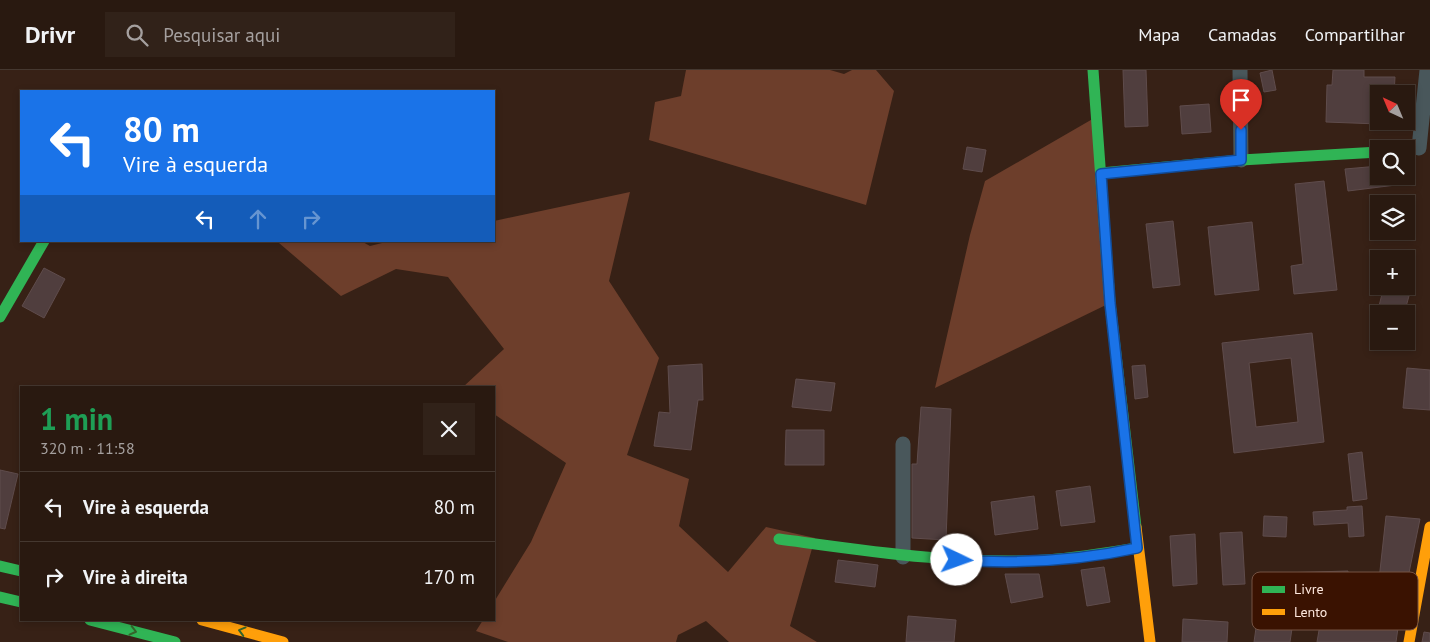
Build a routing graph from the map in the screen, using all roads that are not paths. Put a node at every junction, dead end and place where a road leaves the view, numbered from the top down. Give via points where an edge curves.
1 (1093, 70) edge
2 (1240, 70) edge
3 (1427, 70) edge
4 (1418, 149) edge
5 (1370, 153) edge
6 (1241, 160) junction
7 (1101, 174) junction
8 (43, 242) edge
9 (0, 317) edge
10 (903, 444) dead end
11 (1430, 527) edge
12 (779, 539) dead end
13 (1137, 548) junction
14 (903, 557) junction
15 (0, 566) edge
16 (20, 571) edge
17 (1418, 596) edge
18 (0, 597) edge
19 (20, 602) edge
20 (94, 621) edge
21 (206, 621) edge
22 (176, 642) edge
23 (283, 642) edge
24 (1150, 642) edge

1 - 7 street
2 - 6 street
3 - 4 street
5 - 6 street
6 - 7 street
7 - 13 street via 1110,303
8 - 9 street
10 - 14 street
11 - 17 street
12 - 14 street
13 - 14 street via 1095,557 1039,561 975,562
13 - 24 street
15 - 16 street
18 - 19 street
20 -> 22 street
23 -> 21 street

